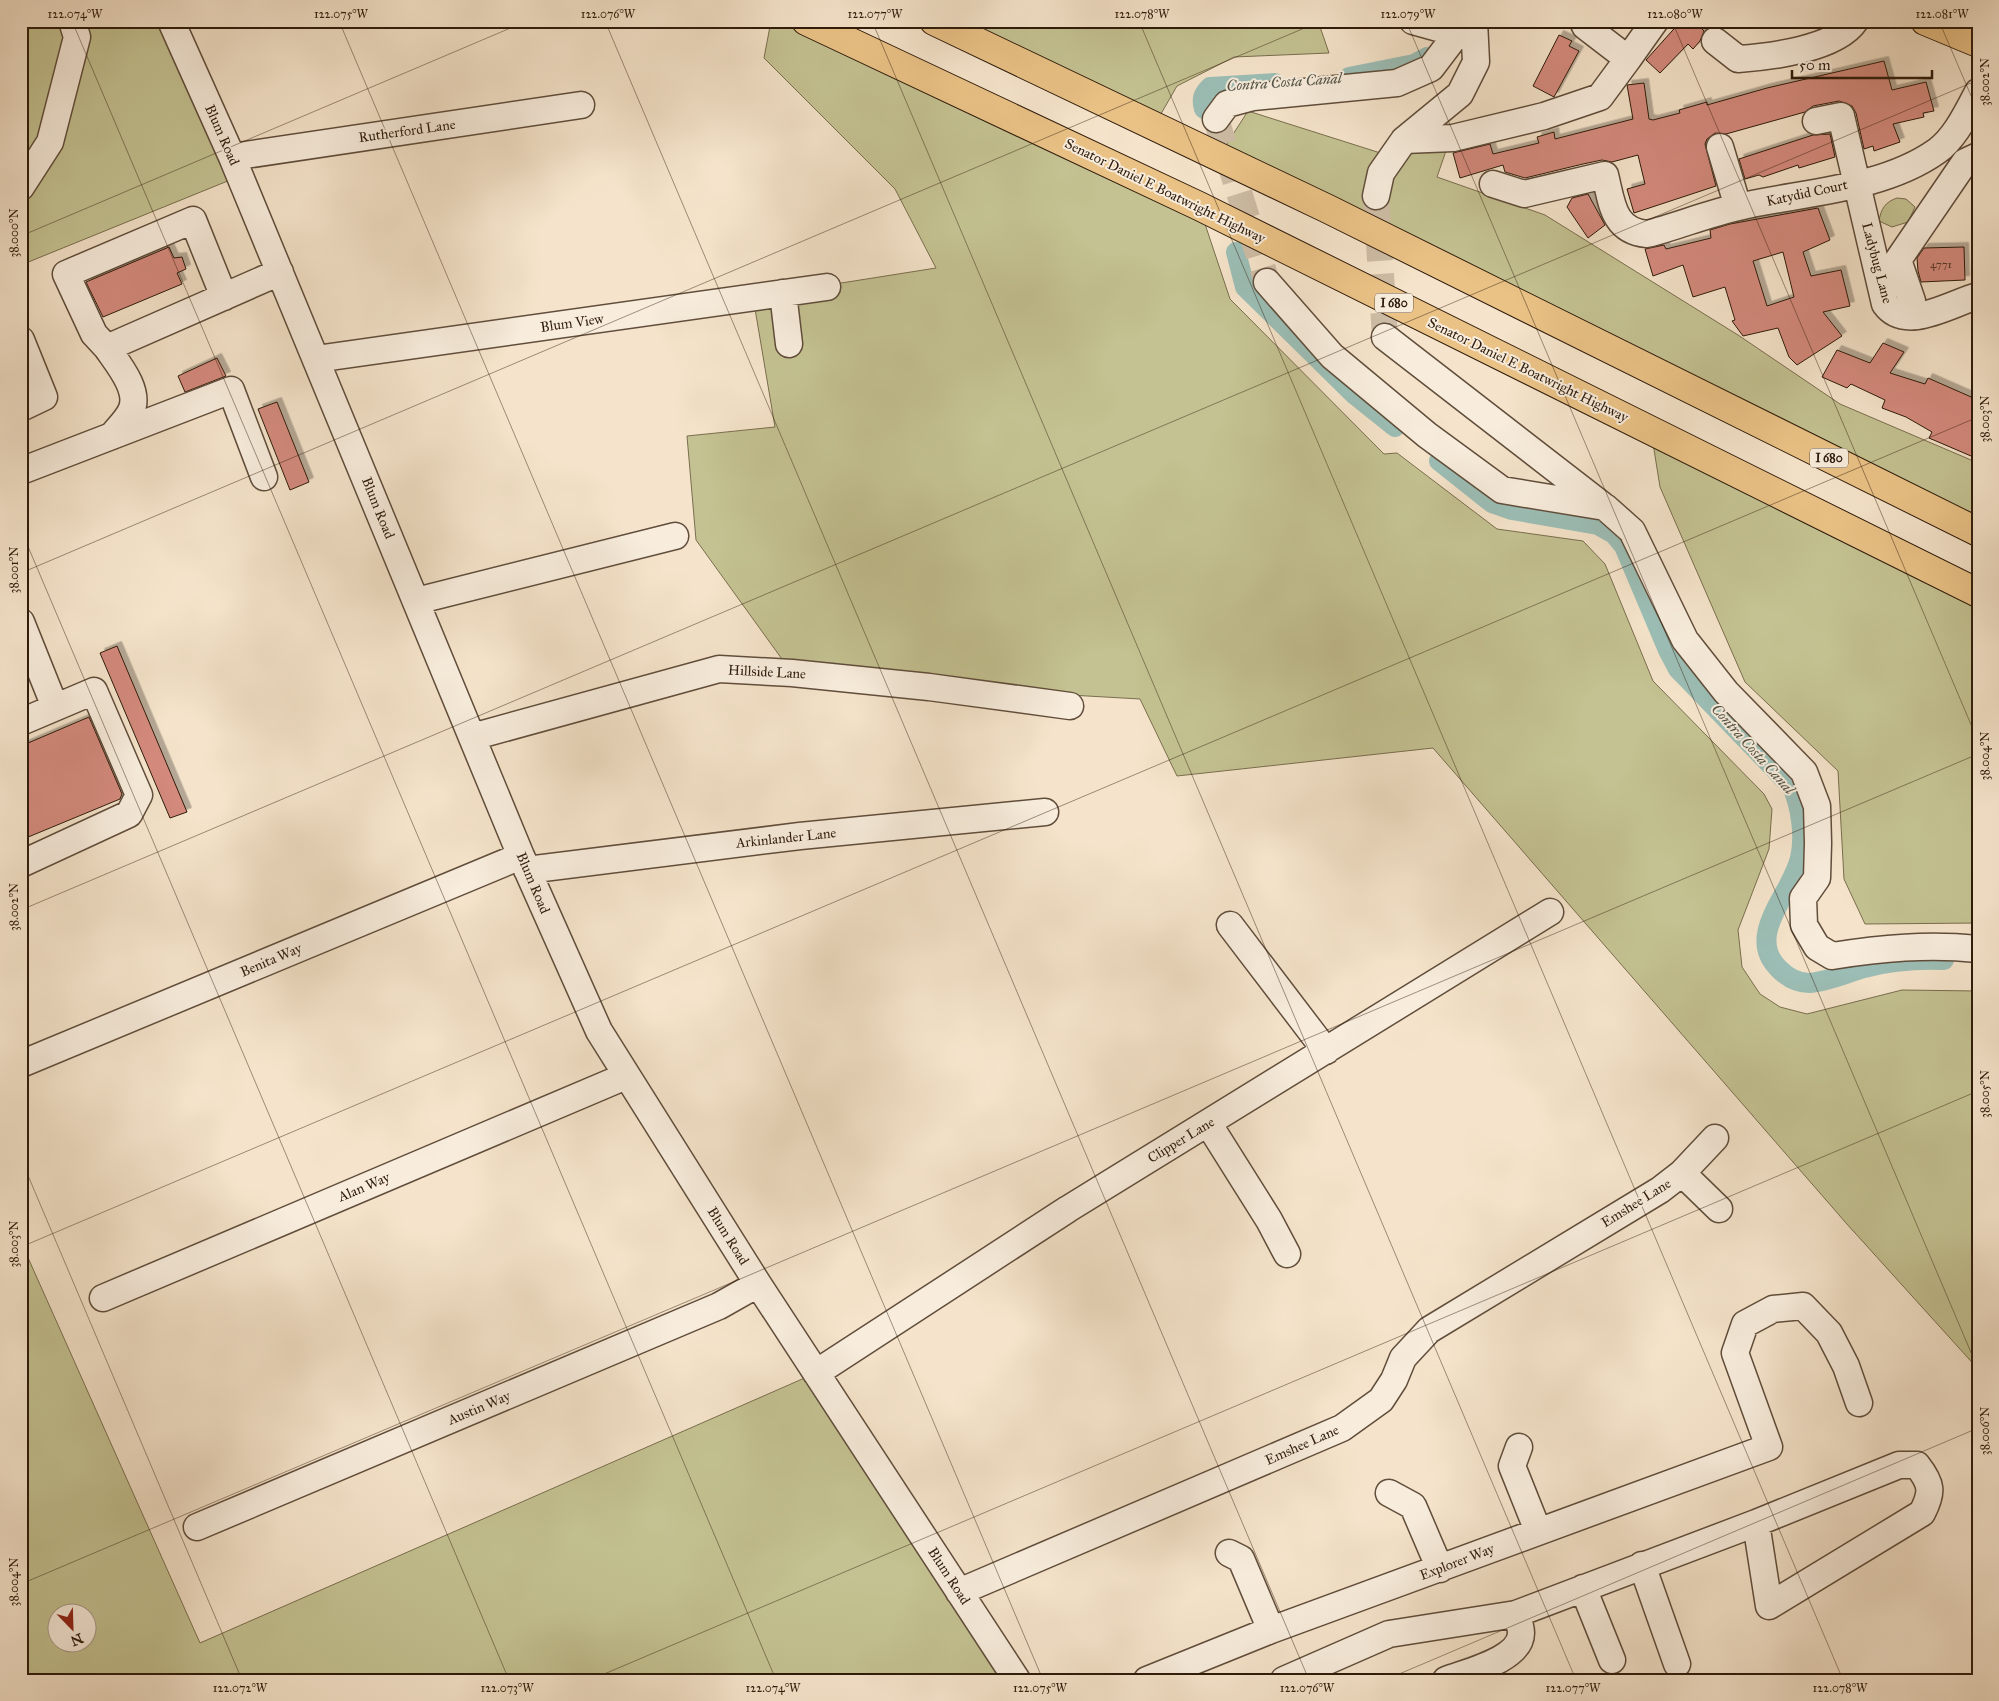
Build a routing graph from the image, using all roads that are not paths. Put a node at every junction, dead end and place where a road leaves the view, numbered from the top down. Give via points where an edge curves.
1 (72, 21) edge
2 (171, 21) edge
3 (806, 21) edge
4 (934, 21) edge
5 (1583, 21) edge
6 (1655, 21) edge
7 (1855, 21) edge
8 (1925, 21) edge
9 (1414, 22) edge
10 (1463, 25) edge
11 (1715, 41) dead end
12 (1978, 43) edge
13 (1628, 59) junction
14 (1978, 92) edge
15 (581, 105) dead end
16 (1216, 119) dead end
17 (1816, 121) dead end
18 (1404, 140) junction
19 (1719, 146) dead end
20 (1978, 156) edge
21 (232, 157) junction
22 (1856, 183) junction
23 (1493, 184) dead end
24 (21, 188) edge
25 (1376, 196) tunnel mouth
26 (1738, 207) junction
27 (280, 272) junction
28 (1267, 282) tunnel mouth
29 (827, 287) dead end
30 (783, 293) junction
31 (1978, 296) edge
32 (224, 297) junction
33 (1911, 316) junction
34 (1385, 337) dead end
35 (21, 340) edge
36 (789, 344) dead end
37 (107, 348) junction
38 (316, 360) junction
39 (21, 408) edge
40 (112, 436) junction
41 (21, 471) edge
42 (264, 477) dead end
43 (1605, 507) junction
44 (1978, 532) edge
45 (675, 536) dead end
46 (1978, 593) edge
47 (416, 601) junction
48 (21, 622) edge
49 (1070, 706) dead end
50 (55, 708) junction
51 (21, 722) edge
52 (472, 737) junction
53 (1045, 812) dead end
54 (524, 863) junction
55 (21, 864) edge
56 (1550, 912) dead end
57 (1230, 925) dead end
58 (1978, 949) edge
59 (1326, 1051) junction
60 (21, 1064) edge
61 (626, 1076) junction
62 (1208, 1124) junction
63 (1715, 1138) dead end
64 (1682, 1173) junction
65 (1720, 1209) dead end
66 (1287, 1254) dead end
67 (758, 1284) junction
68 (103, 1298) dead end
69 (816, 1373) junction
70 (1859, 1403) dead end
71 (1519, 1447) dead end
72 (1389, 1493) dead end
73 (1756, 1523) junction
74 (197, 1527) dead end
75 (1538, 1531) junction
76 (1229, 1553) dead end
77 (1642, 1565) junction
78 (1440, 1569) junction
79 (1582, 1588) junction
80 (959, 1592) junction
81 (1516, 1614) junction
82 (1271, 1630) junction
83 (1612, 1660) dead end
84 (1677, 1664) dead end
85 (1017, 1680) edge
86 (1147, 1680) edge
87 (1284, 1680) edge
88 (1446, 1680) edge

1 - 24 street via 76,37 50,142
2 - 21 street, Blum Road
3 - 46 main road, Senator Daniel E Boatwright Highway / I 680 via 1199,206
4 - 44 main road, I 680 via 1328,209
5 - 13 street via 1585,26
6 - 13 street
7 - 11 street via 1834,38 1778,56 1738,59
8 - 12 main road
9 - 10 street
10 - 16 street via 1431,68 1397,83 1253,98 1227,104
10 - 18 street via 1476,62 1460,94
13 - 18 street via 1600,97 1544,116 1453,138
14 - 22 street, Katydid Court via 1962,121 1938,150 1904,169
15 - 21 street, Rutherford Lane
17 - 22 street, Ladybug Lane via 1841,116
18 - 25 street via 1381,173
19 - 26 street
20 - 33 street via 1965,162 1898,260 1912,301
21 - 27 street, Blum Road
22 - 26 street, Katydid Court
22 - 33 street, Ladybug Lane via 1885,304 1890,311
23 - 26 street, Katydid Court via 1524,194 1612,173 1614,210 1624,227 1633,233 1647,234
27 - 32 street
27 - 38 street, Blum Road
28 - 43 street via 1332,356 1502,490
29 - 30 street, Blum View
30 - 36 street
30 - 38 street, Blum View
31 - 33 street, Ladybug Lane via 1923,316
32 - 37 street
32 - 37 street via 193,220 66,274 94,334
34 - 43 street
35 - 39 street via 44,397
37 - 40 street via 124,373 134,396 132,410
38 - 47 street, Blum Road
40 - 41 street
40 - 42 street via 231,390
43 - 58 street via 1632,531 1685,640 1726,692 1804,772 1817,806 1818,843 1817,878 1804,898 1804,925 1817,947 1832,956 1880,948 1938,945
45 - 47 street
47 - 52 street, Blum Road
48 - 50 street
49 - 52 street, Hillside Lane via 929,687 719,669
50 - 51 street
50 - 55 street via 94,691 139,795 130,814
52 - 54 street, Blum Road
53 - 54 street, Arkinlander Lane
54 - 60 street, Benita Way
54 - 61 street, Blum Road via 577,986
56 - 59 street, Clipper Lane
57 - 59 street
59 - 62 street, Clipper Lane
61 - 67 street, Blum Road
61 - 68 street, Alan Way
62 - 66 street
62 - 69 street, Clipper Lane via 1068,1209
63 - 64 street, Emshee Lane
64 - 65 street
64 - 80 street, Emshee Lane via 1660,1190 1429,1330 1403,1358 1381,1400 1342,1428
67 - 69 street, Blum Road
67 - 74 street, Austin Way via 719,1306
69 - 80 street, Blum Road
70 - 75 street, Explorer Way via 1846,1366 1829,1333 1803,1306 1773,1308 1745,1324 1735,1353 1769,1447
71 - 75 street via 1512,1466
72 - 78 street via 1414,1506
73 - 73 street via 1899,1465 1917,1465 1928,1479 1930,1498 1922,1513 1769,1606
73 - 77 street
75 - 78 street, Explorer Way
76 - 82 street via 1241,1559
77 - 79 street
77 - 84 street
78 - 82 street, Explorer Way
79 - 81 street
79 - 83 street
80 - 85 street, Blum Road
81 - 87 street via 1389,1634
81 - 88 street via 1521,1634 1515,1650 1495,1662
82 - 86 street, Explorer Way

